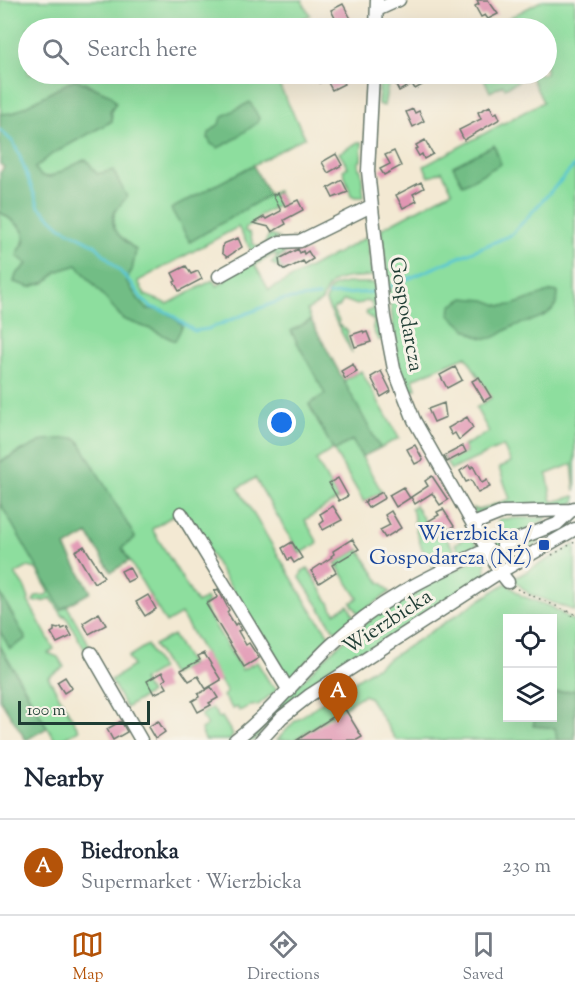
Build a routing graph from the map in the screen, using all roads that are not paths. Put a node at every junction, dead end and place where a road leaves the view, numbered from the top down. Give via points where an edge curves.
1 (399, 0) edge
2 (377, 5) edge
3 (372, 84) edge
4 (371, 206) junction
5 (219, 276) dead end
6 (573, 509) edge
7 (181, 513) dead end
8 (473, 524) junction
9 (575, 529) edge
10 (503, 545) dead end
11 (488, 549) junction
12 (500, 572) junction
13 (508, 582) road end
14 (91, 653) dead end
15 (289, 691) junction
16 (141, 740) edge
17 (234, 740) edge
18 (261, 740) edge

1 - 2 street
3 - 4 street, Gospodarcza via 368,171
4 - 5 street via 300,241 280,242
4 - 8 street, Gospodarcza via 387,334 397,378 414,420
6 - 8 street via 503,512
6 - 10 street via 556,524
7 - 15 street
8 - 11 street, Gospodarcza
9 - 12 street, Wierzbicka
11 - 12 street, Gospodarcza
11 - 15 street via 380,605 330,646
12 - 13 street, Gospodarcza
12 - 18 street, Wierzbicka via 300,702
14 - 16 street
15 - 17 street

